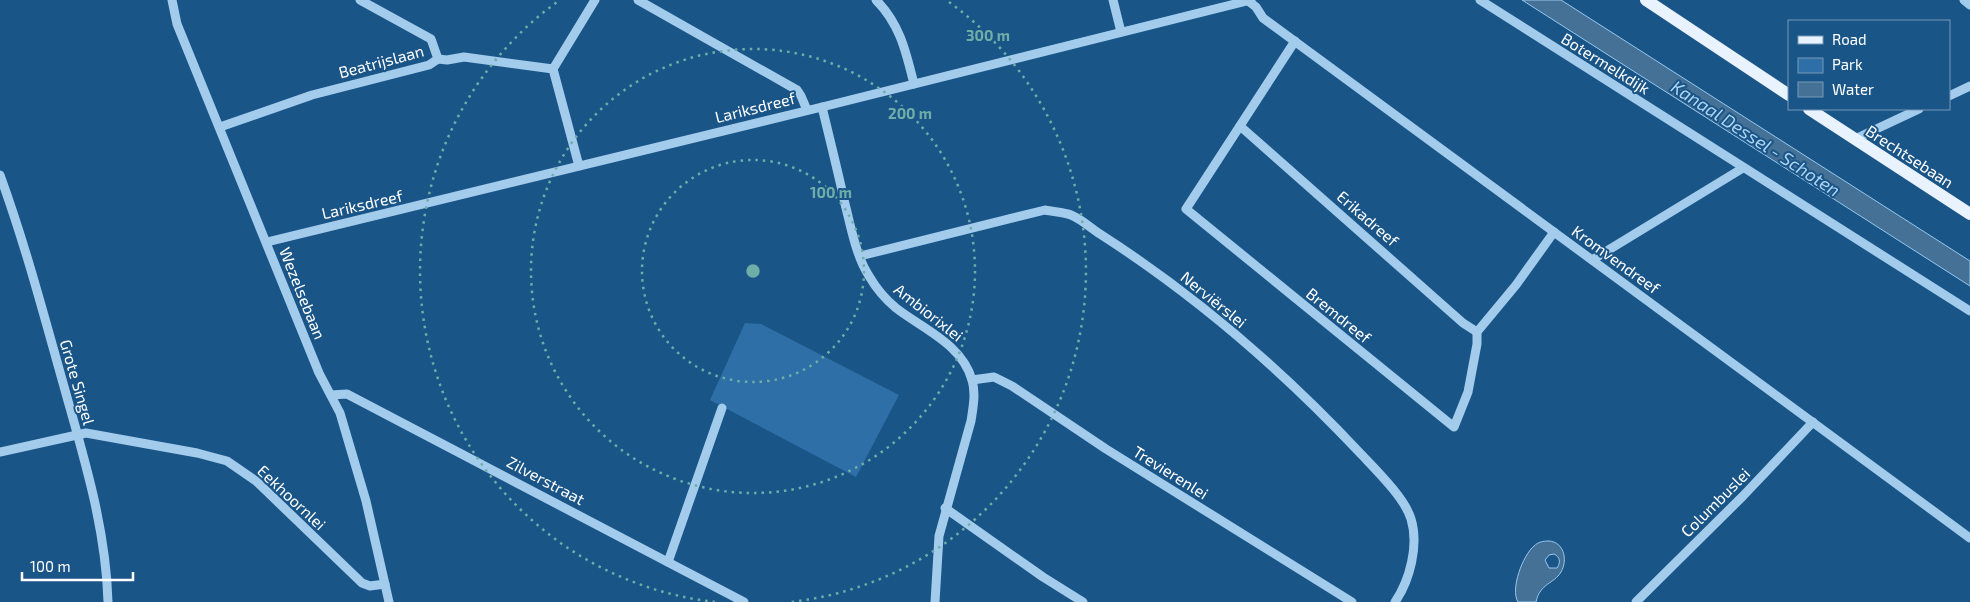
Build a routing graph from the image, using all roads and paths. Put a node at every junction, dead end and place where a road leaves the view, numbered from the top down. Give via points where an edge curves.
1 (172, 0) edge
2 (360, 0) edge
3 (595, 0) edge
4 (638, 0) edge
5 (876, 0) edge
6 (1113, 0) edge
7 (1248, 0) edge
8 (1480, 0) edge
9 (1646, 0) edge
10 (1964, 0) edge
11 (1970, 5) edge
12 (1121, 32) junction
13 (1294, 41) junction
14 (438, 59) junction
15 (554, 69) junction
16 (914, 84) junction
17 (1970, 86) edge
18 (1788, 94) edge
19 (1950, 96) edge
20 (822, 107) junction
21 (807, 110) junction
22 (1811, 110) edge
23 (1917, 110) edge
24 (1240, 126) junction
25 (220, 127) junction
26 (1855, 139) junction
27 (579, 166) junction
28 (1743, 168) junction
29 (0, 175) edge
30 (1970, 214) edge
31 (1554, 232) junction
32 (267, 242) junction
33 (860, 256) junction
34 (1592, 260) junction
35 (1970, 311) edge
36 (1477, 332) junction
37 (972, 380) junction
38 (332, 395) junction
39 (722, 408) dead end
40 (1813, 422) junction
41 (77, 434) junction
42 (0, 452) edge
43 (945, 508) junction
44 (1970, 538) edge
45 (668, 562) junction
46 (385, 584) junction
47 (108, 602) edge
48 (389, 602) edge
49 (744, 602) edge
50 (935, 602) edge
51 (1083, 602) edge
52 (1352, 602) edge
53 (1395, 602) edge
54 (1636, 602) edge

1 - 25 street, Wezelsebaan via 177,24
2 - 14 street via 431,39
3 - 15 street
4 - 21 street via 797,90
5 - 16 street via 902,36
6 - 12 street
7 - 12 street, Lariksdreef
7 - 13 street, Kromvendreef via 1263,18
8 - 28 street, Botermelkdijk
9 - 18 main road
10 - 11 street
12 - 16 street, Lariksdreef
13 - 24 street, Bremdreef
13 - 31 street, Kromvendreef
14 - 15 street, Beatrijslaan via 464,57
14 - 25 street, Beatrijslaan via 429,65 312,94
15 - 27 street
16 - 20 street, Lariksdreef
17 - 19 street
20 - 21 street, Lariksdreef
20 - 33 street, Ambiorixlei
21 - 27 street, Lariksdreef
22 - 26 main road, Brechtsebaan
23 - 26 street
24 - 36 street, Erikadreef
24 - 36 street, Bremdreef via 1186,209 1193,216 1454,427 1468,392
25 - 32 street, Wezelsebaan
26 - 30 main road, Brechtsebaan
27 - 32 street, Lariksdreef
28 - 34 street
28 - 35 street, Botermelkdijk
29 - 41 street, Grote Singel via 36,284
31 - 34 street, Kromvendreef
31 - 36 street
32 - 38 street, Wezelsebaan via 319,373
33 - 37 street, Ambiorixlei via 878,290 954,349
33 - 53 street, Nerviërslei via 1046,210 1072,215 1209,313 1321,412 1380,475 1412,520 1410,569
34 - 40 street, Kromvendreef
37 - 43 street, Ambiorixlei via 974,404 971,421
37 - 52 street, Trevierenlei via 994,376 1012,386
38 - 45 street, Zilverstraat via 347,394
38 - 46 street, Wezelsebaan via 366,501
39 - 45 street
40 - 44 street, Kromvendreef
40 - 54 street, Columbuslei
41 - 42 street, Eekhoornlei
41 - 46 street, Eekhoornlei via 123,438 227,461 256,481 362,583 370,586
41 - 47 street, Grote Singel via 103,545
43 - 50 street, Ambiorixlei via 938,536
43 - 51 street
45 - 49 street, Zilverstraat
46 - 48 street, Wezelsebaan

